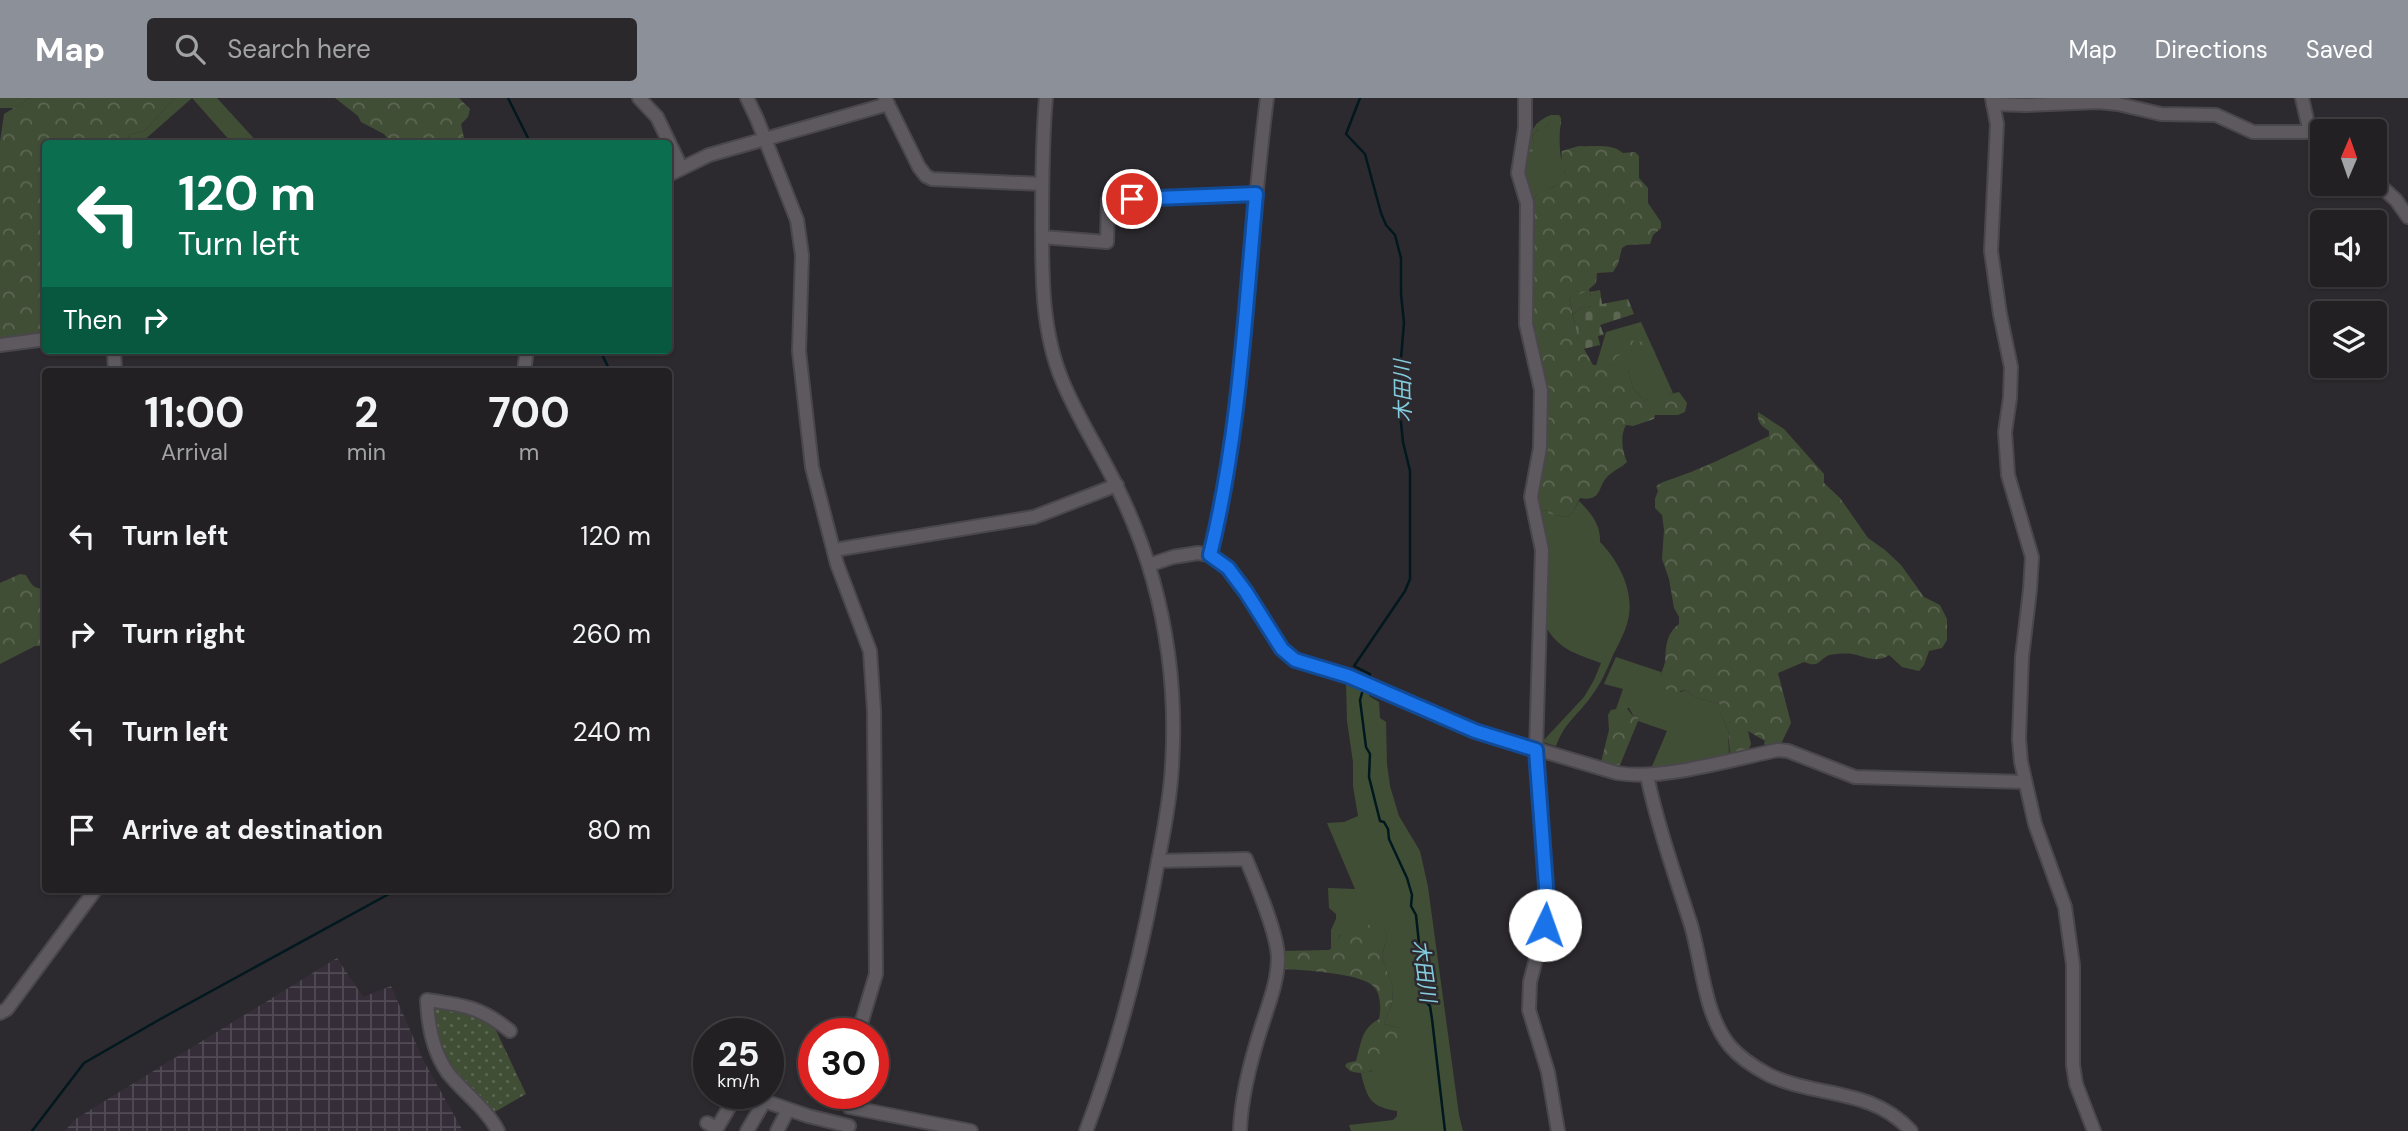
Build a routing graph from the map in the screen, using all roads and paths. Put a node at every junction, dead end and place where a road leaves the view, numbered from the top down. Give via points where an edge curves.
1 (639, 98) edge
2 (747, 98) edge
3 (1046, 98) edge
4 (1267, 98) edge
5 (1525, 98) edge
6 (2302, 98) edge
7 (887, 101) edge
8 (1992, 101) edge
9 (2310, 123) edge
10 (2310, 136) edge
11 (765, 137) junction
12 (668, 140) edge
13 (672, 148) edge
14 (681, 167) junction
15 (672, 173) edge
16 (1042, 184) junction
17 (2387, 192) edge
18 (1256, 194) junction
19 (2408, 217) edge
20 (1042, 237) junction
21 (42, 340) edge
22 (0, 345) edge
23 (1116, 485) junction
24 (834, 550) junction
25 (1210, 555) junction
26 (1149, 565) junction
27 (1536, 750) junction
28 (1647, 776) junction
29 (2025, 782) junction
30 (1158, 861) junction
31 (93, 893) edge
32 (0, 1013) edge
33 (863, 1018) edge
34 (510, 1031) dead end
35 (784, 1108) edge
36 (728, 1109) edge
37 (759, 1109) edge
38 (849, 1109) edge
39 (884, 1109) edge
40 (788, 1110) junction
41 (707, 1123) dead end
42 (850, 1129) edge
43 (498, 1131) edge
44 (747, 1131) edge
45 (777, 1131) edge
46 (971, 1131) edge
47 (1086, 1131) edge
48 (1240, 1131) edge
49 (1558, 1131) edge
50 (1911, 1131) edge
51 (2094, 1131) edge

1 - 12 street via 657,117
2 - 11 street
3 - 16 street
4 - 18 street
5 - 27 street via 1518,173 1527,203 1526,324 1541,398 1540,448 1531,497 1542,550
6 - 9 street
7 - 11 street
7 - 16 street via 926,176
8 - 10 street via 2118,104 2161,114 2216,115 2253,132
8 - 29 street via 1997,124 1991,251 2011,367 2005,432 2008,475 2032,557 2019,739
11 - 14 street
11 - 24 street via 801,242 799,351 813,467
13 - 14 street
14 - 15 street
16 - 20 street
17 - 19 street
18 - 20 street via 1108,200 1107,242
18 - 25 street via 1235,421
20 - 23 street via 1044,304 1052,352 1076,412
21 - 22 street
23 - 24 street via 1034,517
23 - 26 street
24 - 33 street via 869,643 874,711 876,974
25 - 26 street via 1198,553
25 - 27 street via 1228,568 1282,649 1295,660 1348,676 1475,731
26 - 30 street via 1168,649 1173,704 1172,767
27 - 28 street via 1617,774
27 - 49 street via 1547,899 1529,1010 1548,1072
28 - 29 street via 1778,750 1856,777
28 - 50 street via 1711,1007 1731,1047 1769,1075 1853,1096
29 - 51 street via 2065,906 2073,965 2073,1065
30 - 47 street via 1128,1004
30 - 48 street via 1246,859 1272,932 1278,955 1276,980 1240,1108
31 - 32 street via 8,1009
34 - 43 street via 469,1006 427,1000 428,1026 447,1072
35 - 40 street
36 - 41 street via 717,1128
37 - 44 street
38 - 42 street
39 - 46 street
40 - 42 street
40 - 45 street

